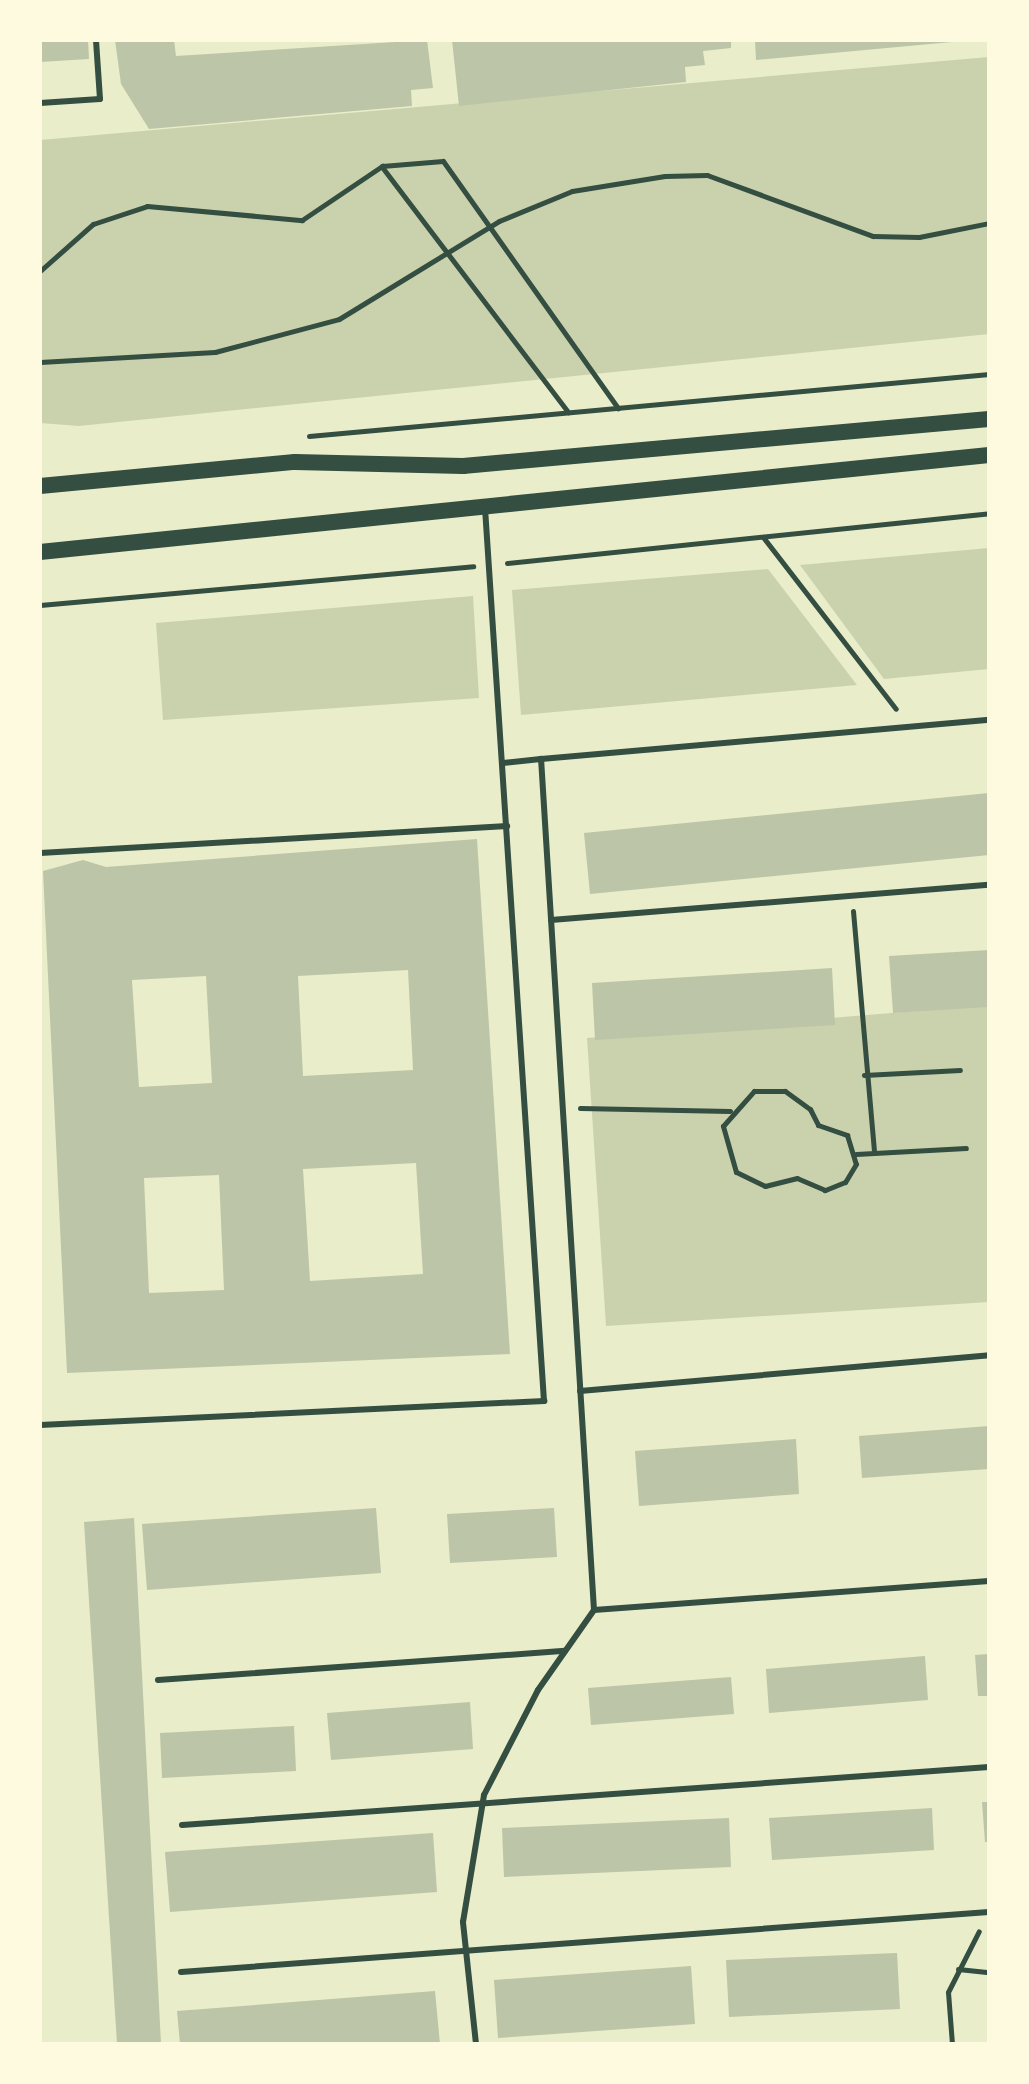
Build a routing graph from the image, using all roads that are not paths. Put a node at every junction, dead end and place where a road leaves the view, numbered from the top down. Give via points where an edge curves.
1 (96, 40) edge
2 (40, 103) edge
3 (989, 419) edge
4 (989, 455) edge
5 (40, 486) edge
6 (485, 507) junction
7 (40, 552) edge
8 (989, 720) edge
9 (541, 759) junction
10 (503, 763) junction
11 (507, 826) junction
12 (40, 853) edge
13 (989, 885) edge
14 (551, 920) junction
15 (989, 1355) edge
16 (580, 1391) junction
17 (40, 1425) edge
18 (989, 1581) edge
19 (594, 1610) junction
20 (565, 1651) junction
21 (158, 1680) dead end
22 (989, 1767) edge
23 (483, 1803) junction
24 (182, 1825) dead end
25 (989, 1912) edge
26 (466, 1950) junction
27 (181, 1972) dead end
28 (476, 2044) edge

1 - 2 lane via 100,99
3 - 5 main road via 463,466 295,462
4 - 6 main road
6 - 7 main road
6 - 10 lane
8 - 9 lane
9 - 10 lane
9 - 14 lane
10 - 11 lane
11 - 12 lane
11 - 17 lane via 544,1401
13 - 14 lane
14 - 16 lane
15 - 16 lane
16 - 19 lane
18 - 19 lane
19 - 20 lane
20 - 21 lane
20 - 23 lane
22 - 23 lane
23 - 24 lane
23 - 26 lane via 463,1922
25 - 26 lane
26 - 27 lane
26 - 28 lane

